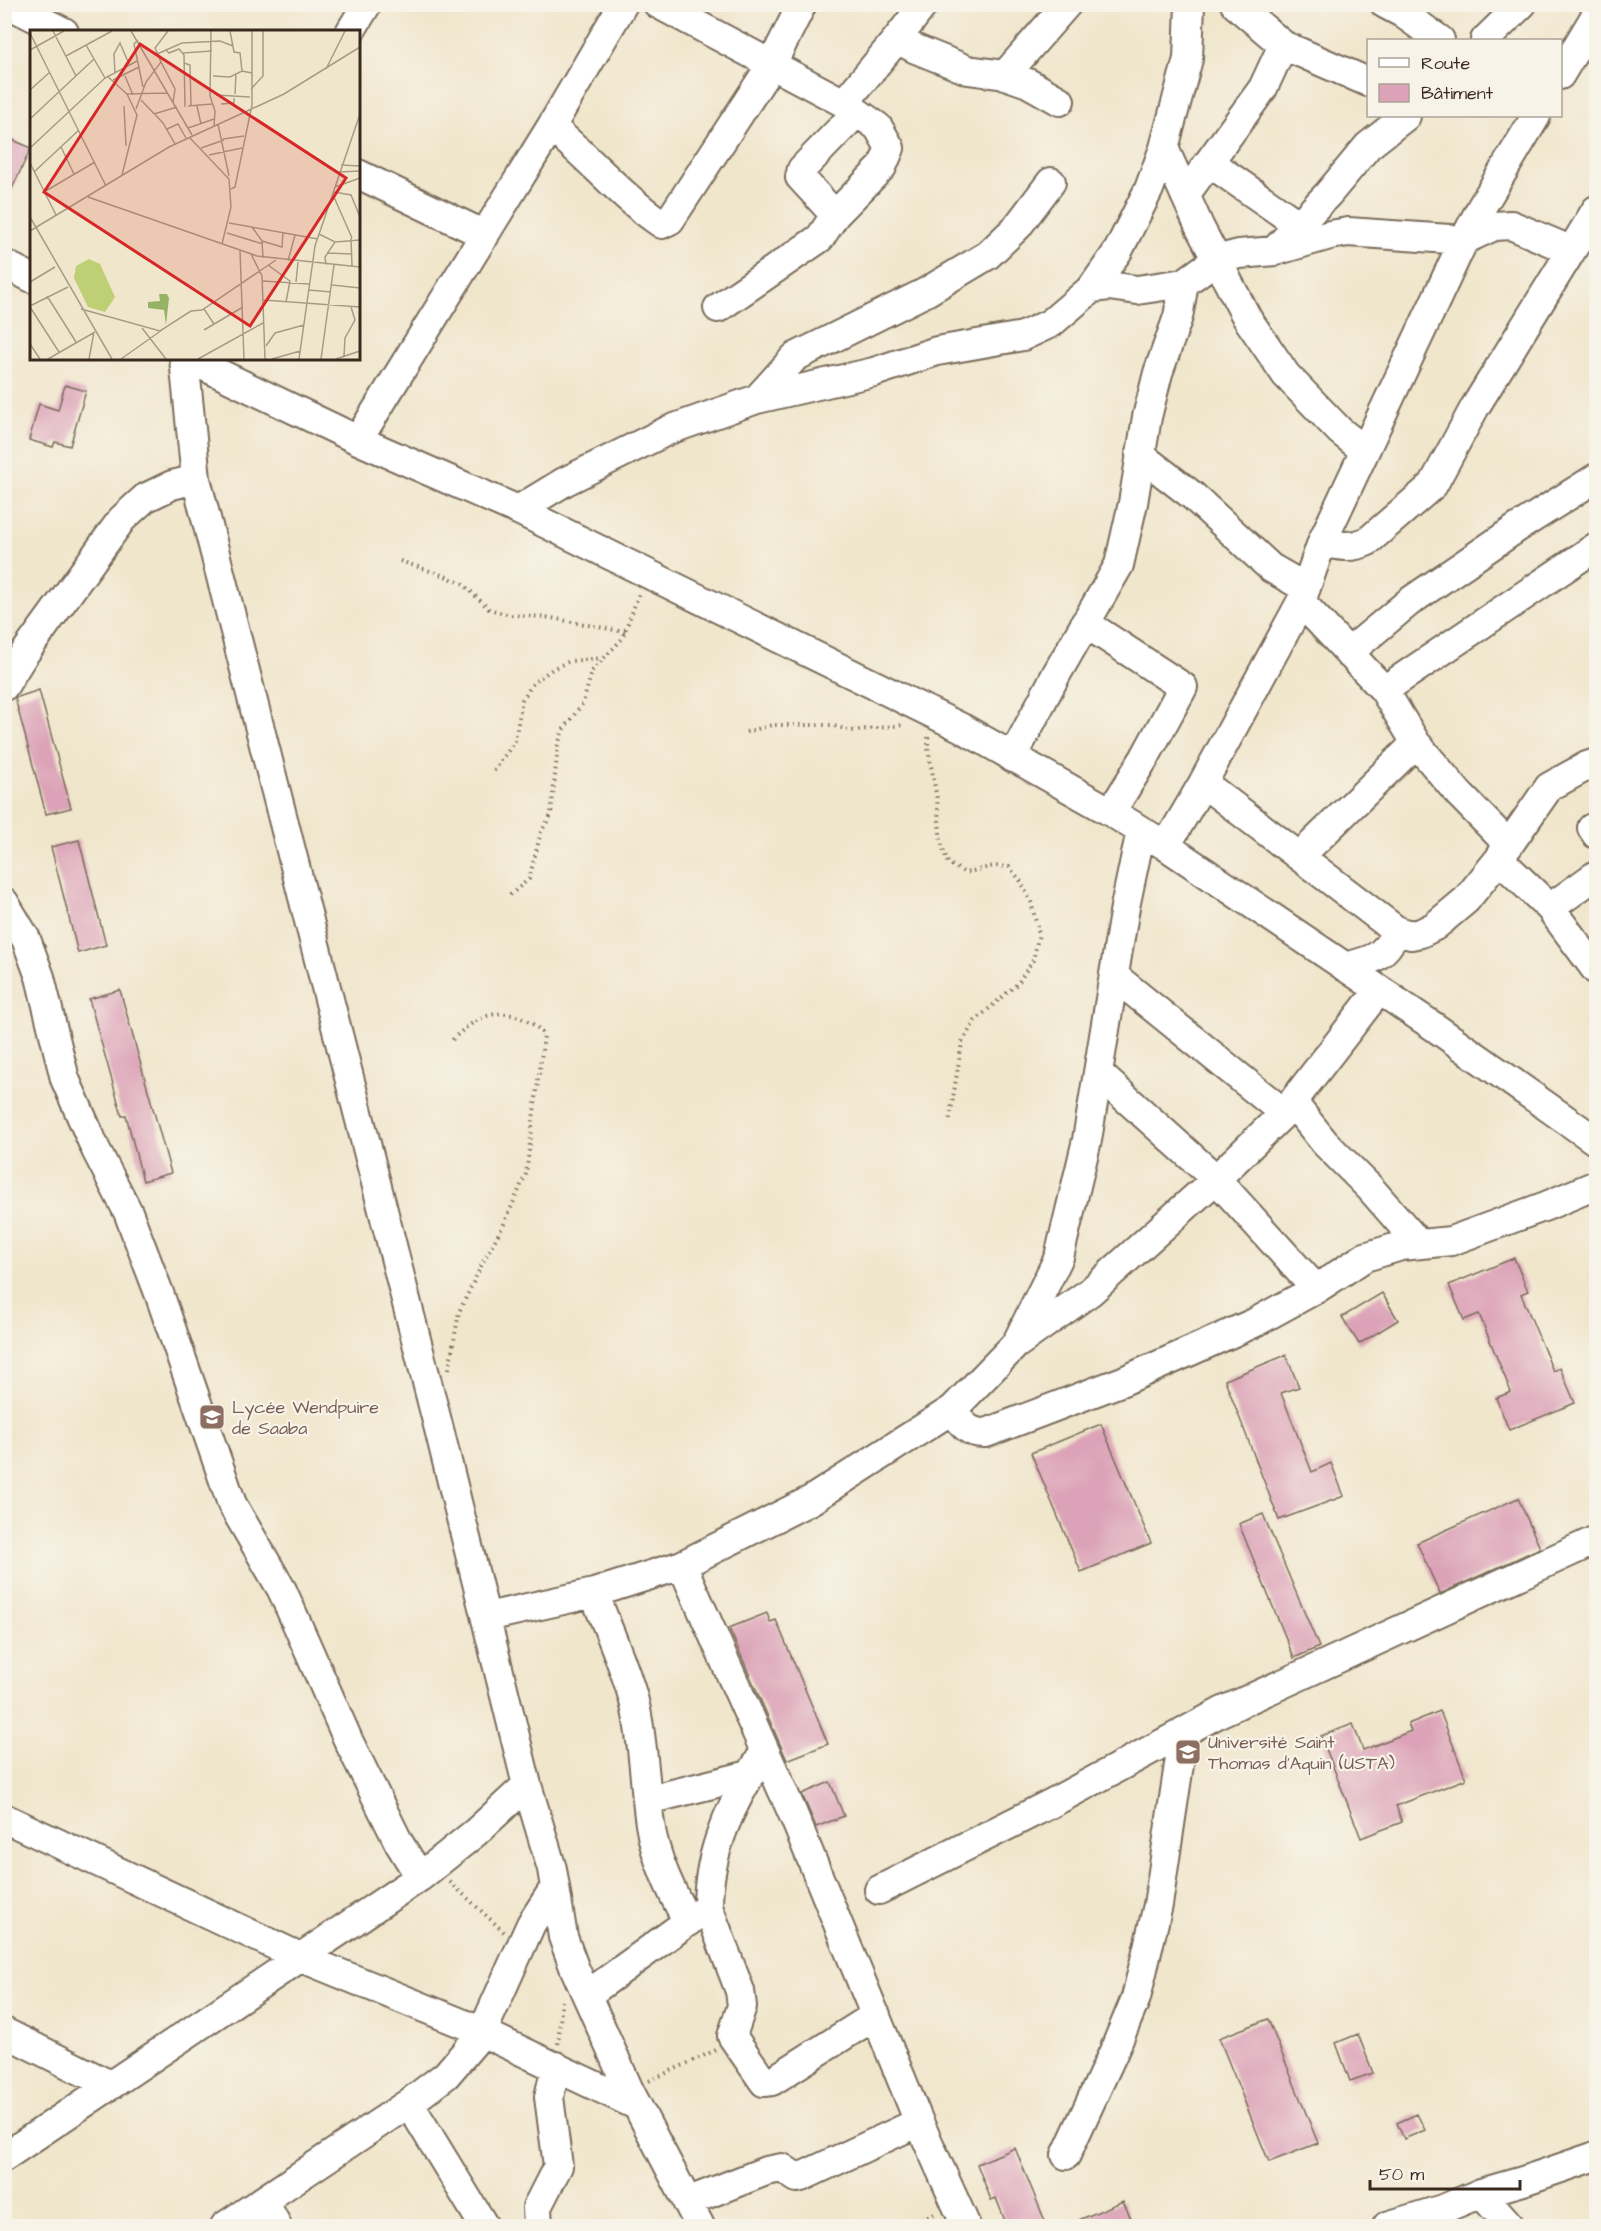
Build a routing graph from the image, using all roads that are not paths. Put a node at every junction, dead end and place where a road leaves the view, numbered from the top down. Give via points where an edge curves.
1 (8, 4) edge
2 (367, 4) edge
3 (623, 4) edge
4 (658, 4) edge
5 (802, 4) edge
6 (924, 4) edge
7 (1067, 4) edge
8 (1190, 4) edge
9 (1235, 4) edge
10 (1522, 4) edge
11 (1398, 7) edge
12 (1596, 15) edge
13 (60, 30) edge
14 (351, 30) edge
15 (897, 39) junction
16 (1439, 39) edge
17 (1486, 39) edge
18 (1283, 45) junction
19 (772, 64) junction
20 (1562, 72) edge
21 (1005, 75) junction
22 (1367, 82) edge
23 (1060, 101) dead end
24 (851, 108) junction
25 (1405, 117) edge
26 (1535, 117) edge
27 (551, 127) junction
28 (1164, 148) junction
29 (1210, 163) junction
30 (360, 175) edge
31 (1051, 182) dead end
32 (1185, 195) junction
33 (1596, 210) edge
34 (835, 215) junction
35 (1299, 225) junction
36 (484, 235) junction
37 (1464, 240) junction
38 (1275, 251) junction
39 (1570, 253) junction
40 (1216, 260) junction
41 (4, 264) edge
42 (30, 277) edge
43 (1184, 284) junction
44 (1092, 288) junction
45 (718, 308) dead end
46 (186, 360) edge
47 (190, 360) edge
48 (757, 399) junction
49 (358, 440) junction
50 (1364, 450) junction
51 (1140, 455) junction
52 (1596, 478) edge
53 (196, 479) junction
54 (518, 510) junction
55 (1322, 542) junction
56 (1596, 547) edge
57 (1304, 595) junction
58 (1085, 623) junction
59 (1348, 653) junction
60 (4, 686) edge
61 (1384, 690) junction
62 (1416, 743) junction
63 (1012, 758) junction
64 (1596, 763) edge
65 (1203, 783) junction
66 (1111, 812) junction
67 (1141, 831) junction
68 (1166, 846) junction
69 (1504, 852) junction
70 (1300, 856) junction
71 (1596, 875) edge
72 (4, 902) edge
73 (1550, 908) junction
74 (1397, 931) junction
75 (1345, 967) junction
76 (1596, 970) edge
77 (1114, 976) junction
78 (1378, 990) junction
79 (1099, 1074) junction
80 (1289, 1108) junction
81 (1596, 1141) edge
82 (1216, 1179) junction
83 (1596, 1185) edge
84 (1419, 1244) junction
85 (1316, 1289) junction
86 (1016, 1344) junction
87 (953, 1409) junction
88 (1596, 1540) edge
89 (682, 1565) junction
90 (594, 1593) junction
91 (487, 1617) junction
92 (1184, 1731) junction
93 (757, 1764) junction
94 (527, 1785) junction
95 (648, 1800) junction
96 (4, 1818) edge
97 (427, 1872) junction
98 (555, 1887) junction
99 (879, 1890) dead end
100 (698, 1914) junction
101 (302, 1958) junction
102 (587, 1995) junction
103 (876, 2015) junction
104 (4, 2032) edge
105 (482, 2033) junction
106 (556, 2066) junction
107 (110, 2085) junction
108 (633, 2097) junction
109 (409, 2103) junction
110 (919, 2122) junction
111 (1066, 2155) dead end
112 (1596, 2156) edge
113 (4, 2157) edge
114 (1481, 2193) junction
115 (264, 2201) junction
116 (693, 2214) edge
117 (961, 2215) edge
118 (1444, 2218) edge
119 (1401, 2224) edge
120 (225, 2226) edge
121 (277, 2226) edge
122 (484, 2226) edge
123 (538, 2226) edge
124 (1510, 2226) edge

1 - 13 street
2 - 14 street
3 - 27 street
4 - 19 street
5 - 19 street
6 - 15 street
7 - 21 street
8 - 28 street via 1188,59
9 - 18 street
10 - 17 street
11 - 16 street
12 - 20 street
15 - 21 street via 968,70
15 - 24 street
18 - 22 street
18 - 29 street via 1263,88
19 - 24 street
19 - 27 street via 670,220 662,224
21 - 23 street
24 - 34 street via 802,169 800,177
24 - 34 street via 878,127 890,148 882,167
25 - 35 street via 1368,146
26 - 37 street
27 - 36 street
28 - 32 street
28 - 44 street via 1149,189 1118,251
29 - 32 street
29 - 35 street
30 - 36 street
31 - 48 street via 1017,227 988,255 926,292 795,357
32 - 40 street
33 - 39 street
34 - 45 street via 820,238
35 - 38 street
36 - 49 street
37 - 38 street via 1348,231
37 - 39 street via 1494,226 1511,225
37 - 50 street
38 - 40 street
39 - 55 street via 1475,406 1433,485 1368,541 1344,547
40 - 43 street
40 - 50 street via 1247,318 1286,375
41 - 42 street
43 - 44 street via 1137,290
43 - 51 street via 1178,317 1158,373
44 - 48 street via 1051,323 1023,336 937,351 874,372
46 - 53 street
47 - 49 street
48 - 54 street via 669,430 573,477
49 - 54 street
50 - 55 street
51 - 57 street via 1193,496
51 - 58 street via 1119,565
52 - 59 street via 1409,602
53 - 60 street via 145,498 122,519
53 - 91 street
54 - 63 street via 962,728
55 - 57 street
56 - 61 street
57 - 59 street
57 - 65 street
58 - 63 street
58 - 66 street via 1183,687
59 - 61 street
61 - 62 street
62 - 69 street
62 - 70 street
63 - 66 street
64 - 69 street via 1549,788
65 - 68 street
65 - 70 street
66 - 67 street
67 - 68 street
67 - 77 street
68 - 75 street
69 - 73 street
69 - 74 street via 1466,900 1435,926 1411,935
70 - 74 street
71 - 73 street
72 - 97 street via 26,939 40,977 65,1079 128,1212 232,1504 282,1590 399,1844
73 - 76 street
74 - 75 street via 1389,948 1380,955
75 - 78 street
77 - 79 street
77 - 80 street
78 - 80 street
78 - 81 street
79 - 82 street
79 - 86 street via 1059,1257
80 - 82 street
80 - 84 street via 1370,1188
82 - 85 street
82 - 86 street via 1090,1292
83 - 84 street via 1451,1241
84 - 85 street via 1365,1257
85 - 87 street via 1254,1323 1123,1382 986,1433 963,1426
86 - 87 street
87 - 89 street via 811,1500
88 - 92 street
89 - 90 street
89 - 93 street
90 - 91 street
90 - 95 street via 633,1700
91 - 94 street
92 - 99 street
92 - 111 street via 1158,1905 1136,1998
93 - 95 street
93 - 100 street via 719,1837
93 - 103 street via 793,1814
94 - 97 street
94 - 98 street
95 - 100 street via 657,1853 674,1896
96 - 101 street
97 - 101 street
98 - 102 street via 563,1937
98 - 105 street via 531,1924
100 - 102 street
100 - 103 street via 740,1991 742,2006 732,2036 762,2080 770,2082
101 - 105 street
101 - 107 street
102 - 108 street
103 - 110 street
104 - 107 street
105 - 106 street
105 - 109 street via 446,2075
106 - 108 street
106 - 123 street via 549,2097 558,2166 537,2206
107 - 113 street
108 - 116 street
109 - 115 street
109 - 122 street
110 - 116 street via 801,2177 782,2168 766,2171
110 - 117 street
112 - 114 street
114 - 118 street
114 - 124 street
115 - 120 street
115 - 121 street
118 - 119 street

